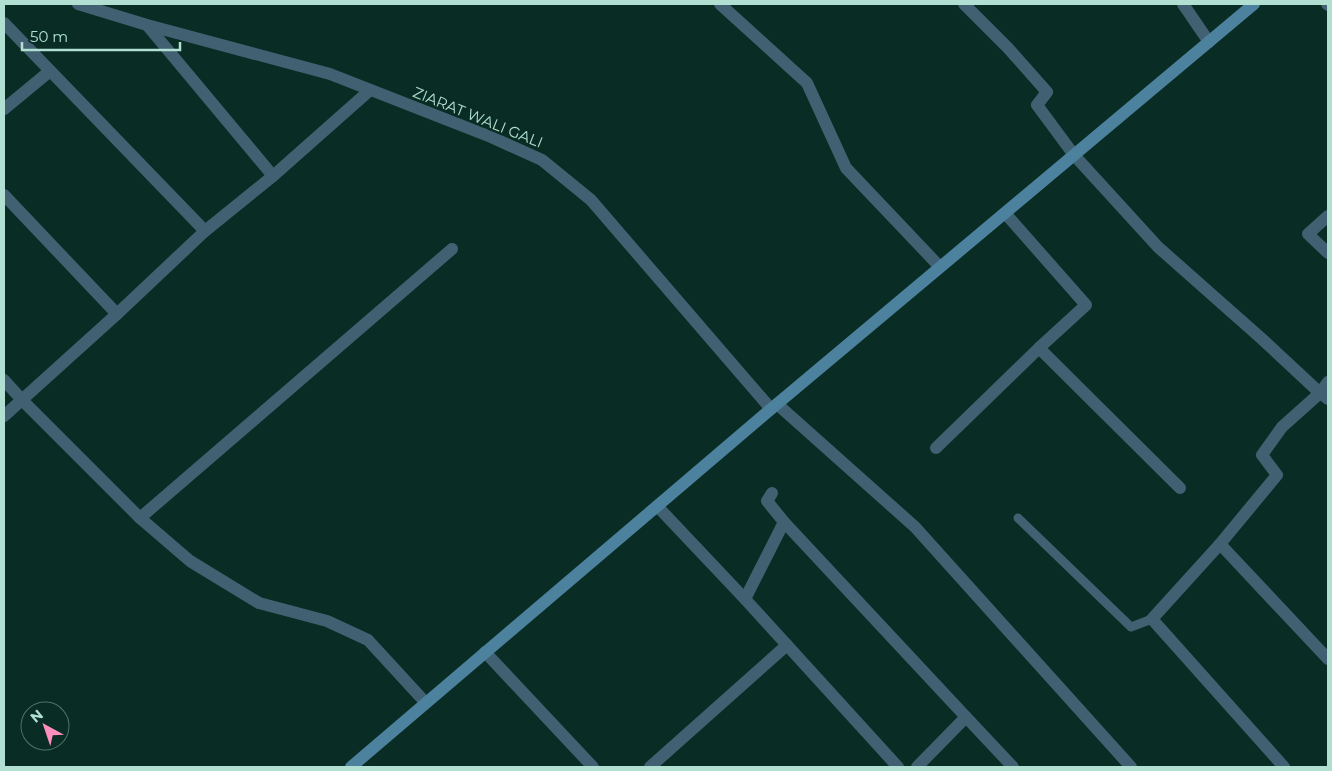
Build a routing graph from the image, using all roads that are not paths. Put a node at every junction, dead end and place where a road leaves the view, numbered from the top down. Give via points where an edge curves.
1 (78, 4) edge
2 (720, 4) edge
3 (964, 4) edge
4 (1183, 4) edge
5 (1254, 4) edge
6 (4, 23) edge
7 (147, 25) junction
8 (1209, 42) junction
9 (50, 71) junction
10 (369, 90) junction
11 (4, 109) edge
12 (1074, 154) junction
13 (273, 176) junction
14 (4, 195) edge
15 (1004, 213) junction
16 (1328, 216) edge
17 (205, 231) junction
18 (452, 249) dead end
19 (1328, 253) edge
20 (940, 267) junction
21 (117, 314) junction
22 (1039, 348) junction
23 (4, 380) edge
24 (1328, 382) edge
25 (1324, 396) edge
26 (22, 400) junction
27 (774, 406) junction
28 (4, 416) edge
29 (936, 448) dead end
30 (1180, 488) dead end
31 (772, 493) dead end
32 (657, 506) junction
33 (140, 518) junction
34 (1018, 518) dead end
35 (784, 522) junction
36 (1220, 544) junction
37 (745, 599) junction
38 (1152, 619) junction
39 (786, 645) junction
40 (485, 652) junction
41 (1328, 659) edge
42 (425, 702) junction
43 (966, 717) junction
44 (351, 767) edge
45 (593, 767) edge
46 (650, 767) edge
47 (898, 767) edge
48 (917, 767) edge
49 (1013, 767) edge
50 (1131, 767) edge
51 (1284, 767) edge

1 - 7 street, ZIARAT WALI GALI
2 - 20 street via 807,83 846,168
3 - 12 street via 1047,92 1037,105
4 - 8 street
5 - 8 main road
6 - 9 street
7 - 10 street, ZIARAT WALI GALI via 330,74
7 - 13 street
8 - 12 main road
9 - 11 street
9 - 17 street
10 - 13 street
10 - 27 street, ZIARAT WALI GALI via 542,160 591,200
12 - 15 main road
12 - 25 street via 1158,247
13 - 17 street
14 - 21 street
15 - 20 main road
15 - 22 street via 1086,305
16 - 19 street via 1308,234
17 - 21 street
18 - 33 street
20 - 27 main road
21 - 26 street
22 - 29 street
22 - 30 street
23 - 26 street
24 - 25 street
25 - 36 street via 1282,427 1262,455 1276,475
26 - 28 street
26 - 33 street
27 - 32 main road
27 - 50 street, ZIARAT WALI GALI via 915,527
31 - 35 street via 767,501
32 - 37 street
32 - 40 main road
33 - 42 street via 190,561 259,603 327,621 368,640
34 - 38 lane via 1131,627
35 - 37 street
35 - 43 street
36 - 38 street
36 - 41 street
37 - 39 street
38 - 51 street
39 - 46 street
39 - 47 street
40 - 42 main road
40 - 45 street
42 - 44 main road
43 - 48 street
43 - 49 street

